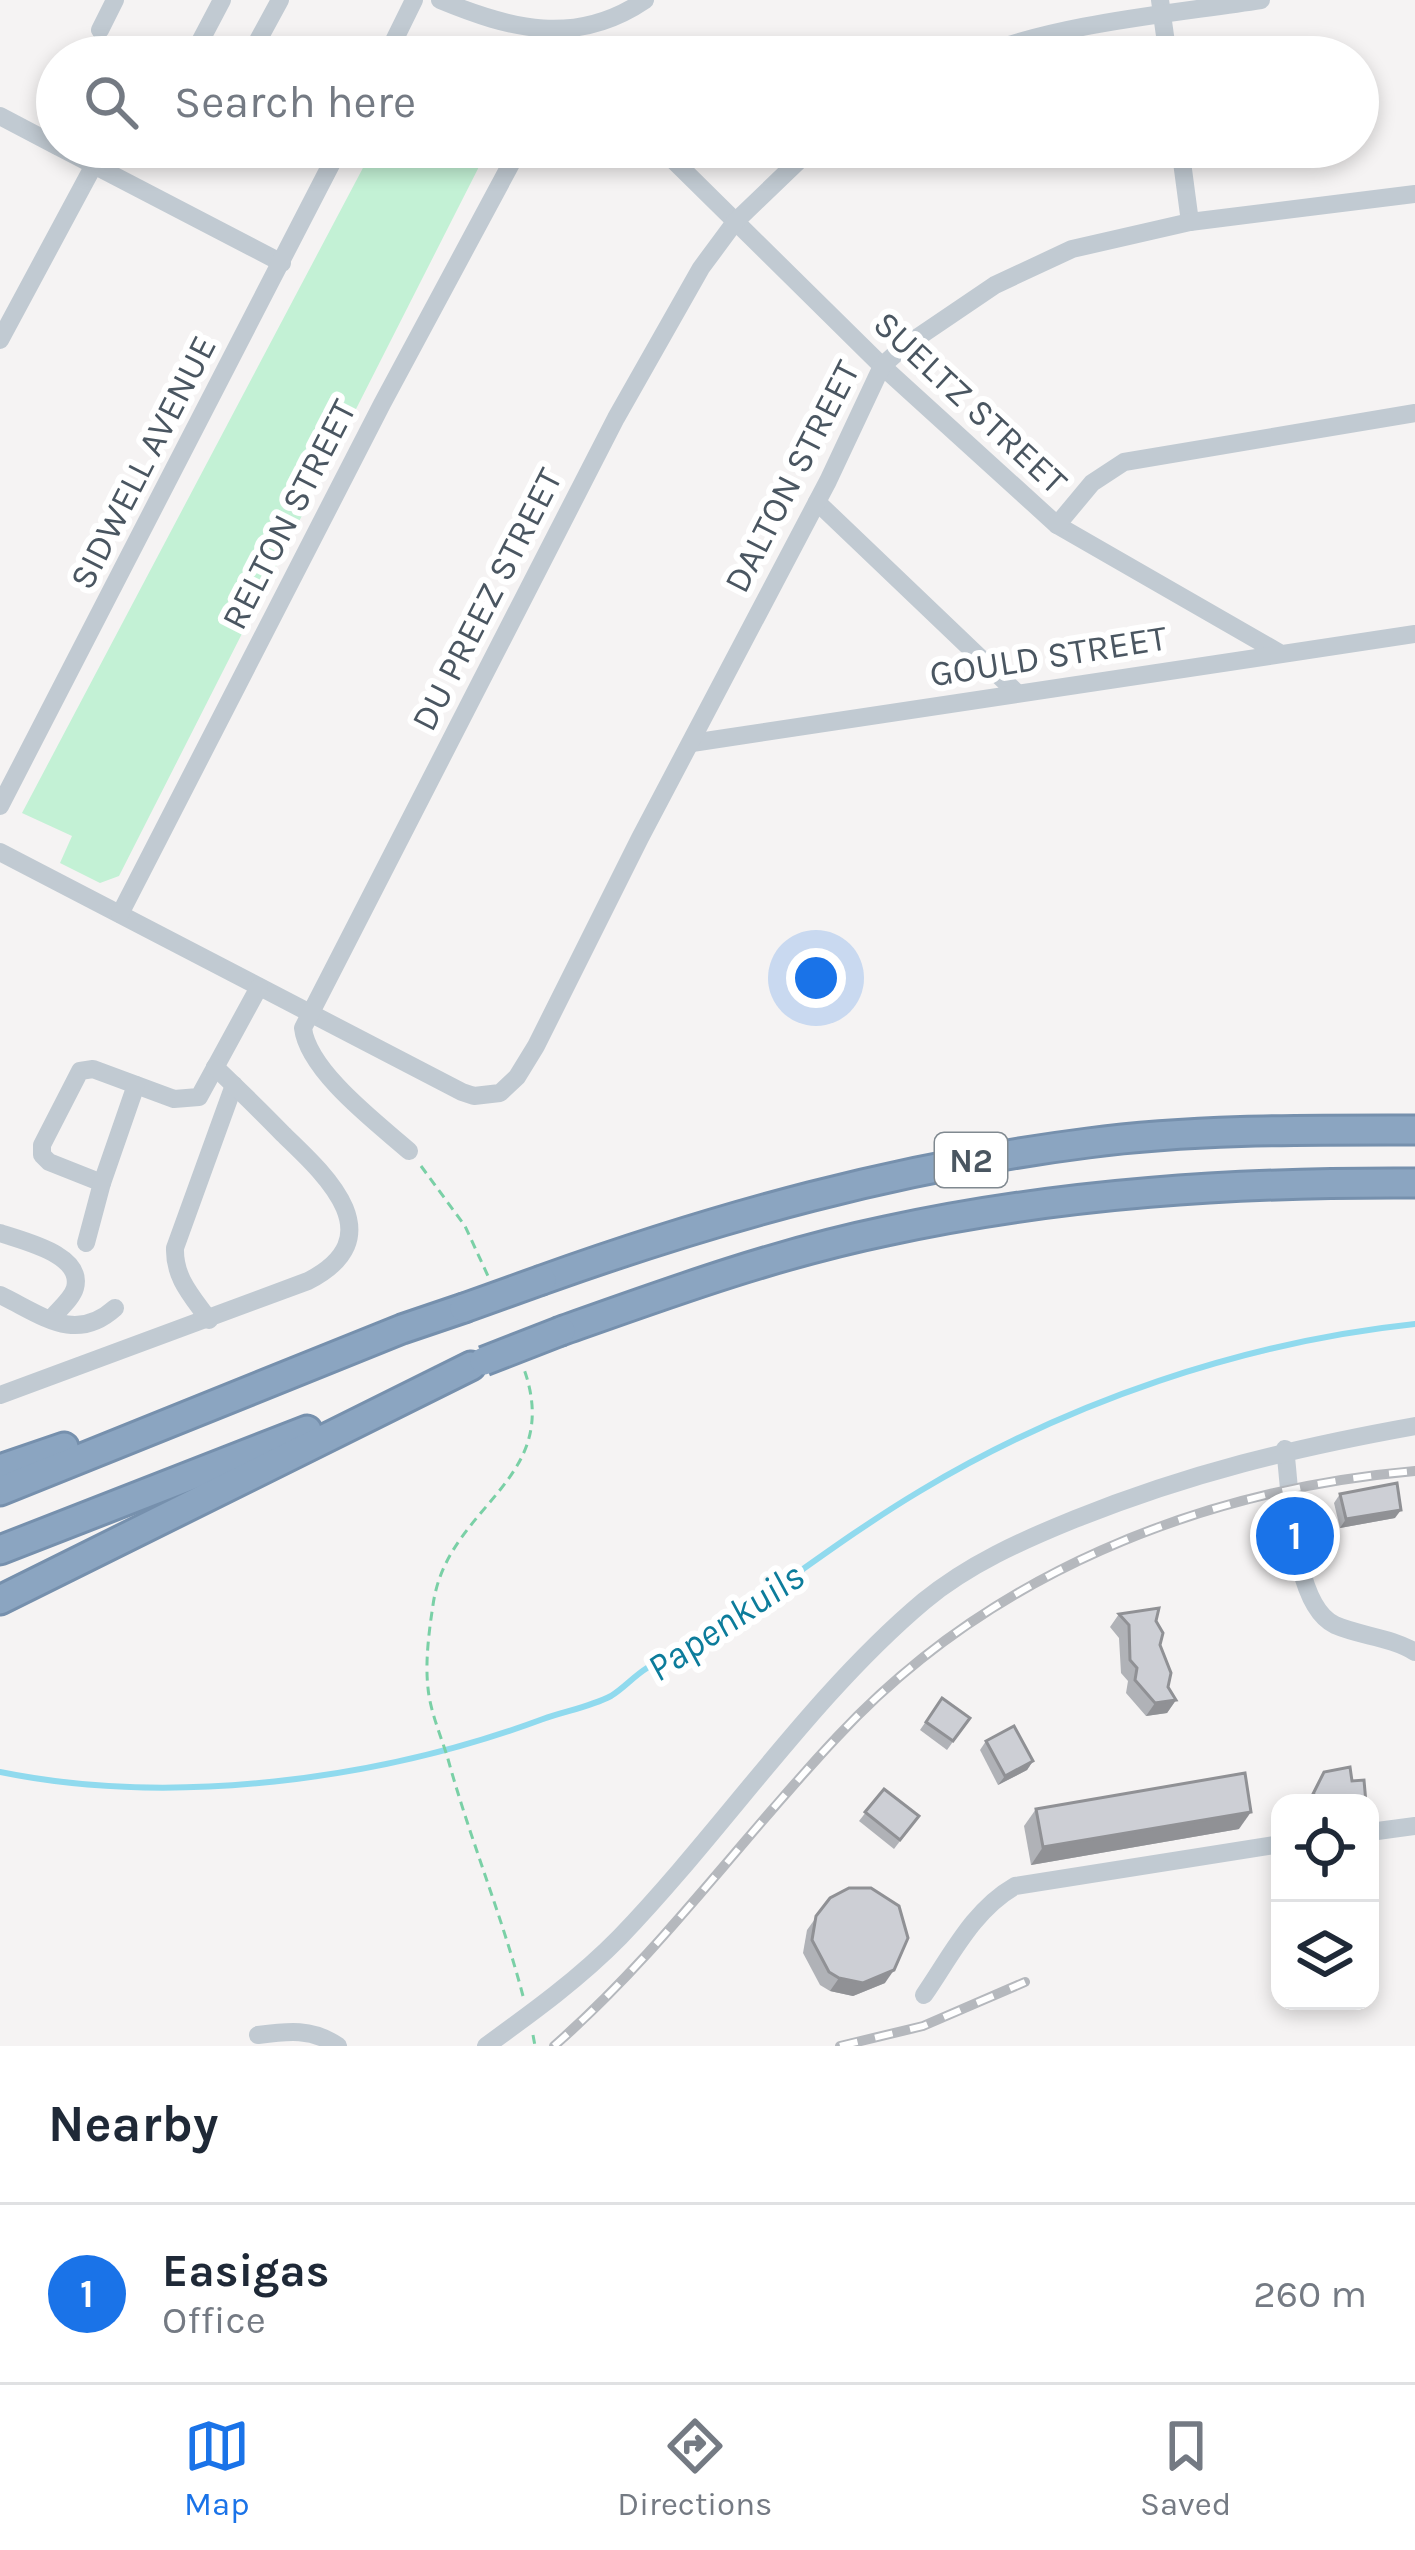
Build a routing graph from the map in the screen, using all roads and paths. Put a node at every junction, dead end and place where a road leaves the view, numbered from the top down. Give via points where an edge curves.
1 (116, 0) edge
2 (222, 0) edge
3 (280, 0) edge
4 (414, 0) edge
5 (440, 0) edge
6 (645, 0) edge
7 (1261, 0) edge
8 (1161, 7) edge
9 (100, 31) dead end
10 (203, 36) edge
11 (260, 36) edge
12 (396, 36) edge
13 (1044, 36) edge
14 (0, 116) edge
15 (36, 135) edge
16 (92, 168) edge
17 (100, 168) edge
18 (330, 168) edge
19 (509, 168) edge
20 (681, 168) edge
21 (791, 168) edge
22 (1183, 168) edge
23 (1415, 194) edge
24 (735, 222) junction
25 (1190, 222) junction
26 (282, 263) junction
27 (0, 340) edge
28 (882, 366) junction
29 (1415, 413) edge
30 (817, 502) junction
31 (1057, 525) junction
32 (1415, 634) edge
33 (1278, 652) junction
34 (1017, 693) junction
35 (692, 742) junction
36 (0, 806) edge
37 (0, 852) edge
38 (120, 914) junction
39 (260, 987) junction
40 (310, 1013) junction
41 (215, 1067) junction
42 (136, 1085) junction
43 (234, 1085) junction
44 (1415, 1130) edge
45 (409, 1151) joint
46 (102, 1183) junction
47 (1415, 1183) edge
48 (0, 1233) edge
49 (86, 1243) dead end
50 (488, 1276) dead end
51 (0, 1295) edge
52 (115, 1308) dead end
53 (51, 1319) junction
54 (209, 1320) junction
55 (402, 1329) junction
56 (478, 1364) junction
57 (524, 1368) dead end
58 (0, 1395) edge
59 (1415, 1426) edge
60 (1285, 1449) junction
61 (0, 1469) edge
62 (0, 1491) edge
63 (0, 1550) edge
64 (0, 1600) edge
65 (1415, 1652) edge
66 (1415, 1826) edge
67 (1379, 1831) edge
68 (1271, 1845) edge
69 (924, 1996) dead end
70 (528, 2016) junction
71 (258, 2036) dead end
72 (338, 2046) edge
73 (487, 2046) edge
74 (535, 2046) edge

1 - 9 street
2 - 10 street
3 - 11 street
4 - 12 street
5 - 6 street via 526,30 598,22
7 - 8 street
8 - 13 street
14 - 15 street
16 - 27 street
17 - 26 street
18 - 26 street, SIDWELL AVENUE
19 - 38 street, RELTON STREET
20 - 24 street, SUELTZ STREET
21 - 24 street, DU PREEZ STREET
22 - 25 street
23 - 25 street, DALTON STREET
24 - 28 street, SUELTZ STREET
24 - 40 street, DU PREEZ STREET via 616,418
25 - 28 street, DALTON STREET via 1037,262 943,317
26 - 36 street, SIDWELL AVENUE
28 - 30 street, DALTON STREET
28 - 31 street, SUELTZ STREET
29 - 31 street via 1124,462 1092,483
30 - 34 street
30 - 35 street, DALTON STREET
31 - 33 street, SUELTZ STREET
32 - 33 street, GOULD STREET
33 - 34 street, GOULD STREET
34 - 35 street, GOULD STREET
35 - 40 street, DALTON STREET via 518,1077 500,1093 474,1096
37 - 38 street
38 - 39 street
39 - 40 street
39 - 41 street
40 - 45 street via 304,1041 320,1065
41 - 42 street via 189,1101
41 - 43 street
42 - 46 street
42 - 46 street via 80,1071 42,1145 50,1162
43 - 54 street via 175,1248 182,1284
43 - 54 street via 333,1182 348,1234 328,1271
44 - 55 highway, N2, bridge via 1200,1134 952,1162 737,1214
45 - 50 path via 465,1226
46 - 49 street
47 - 56 highway, N2, bridge via 1157,1190 950,1218 810,1249
48 - 53 street via 72,1268 74,1292
51 - 53 street
52 - 53 street via 87,1328
54 - 58 street
55 - 61 highway
55 - 62 highway, N2
56 - 63 highway, N2
56 - 64 highway
57 - 70 path via 534,1417 529,1445 441,1574 428,1689
59 - 60 street
60 - 65 street via 1311,1604 1335,1625
60 - 70 street via 1020,1541 927,1599 875,1646 615,1942
66 - 67 street
68 - 69 street via 1015,1886 975,1919
70 - 73 street
70 - 74 path
71 - 72 street via 304,2031

